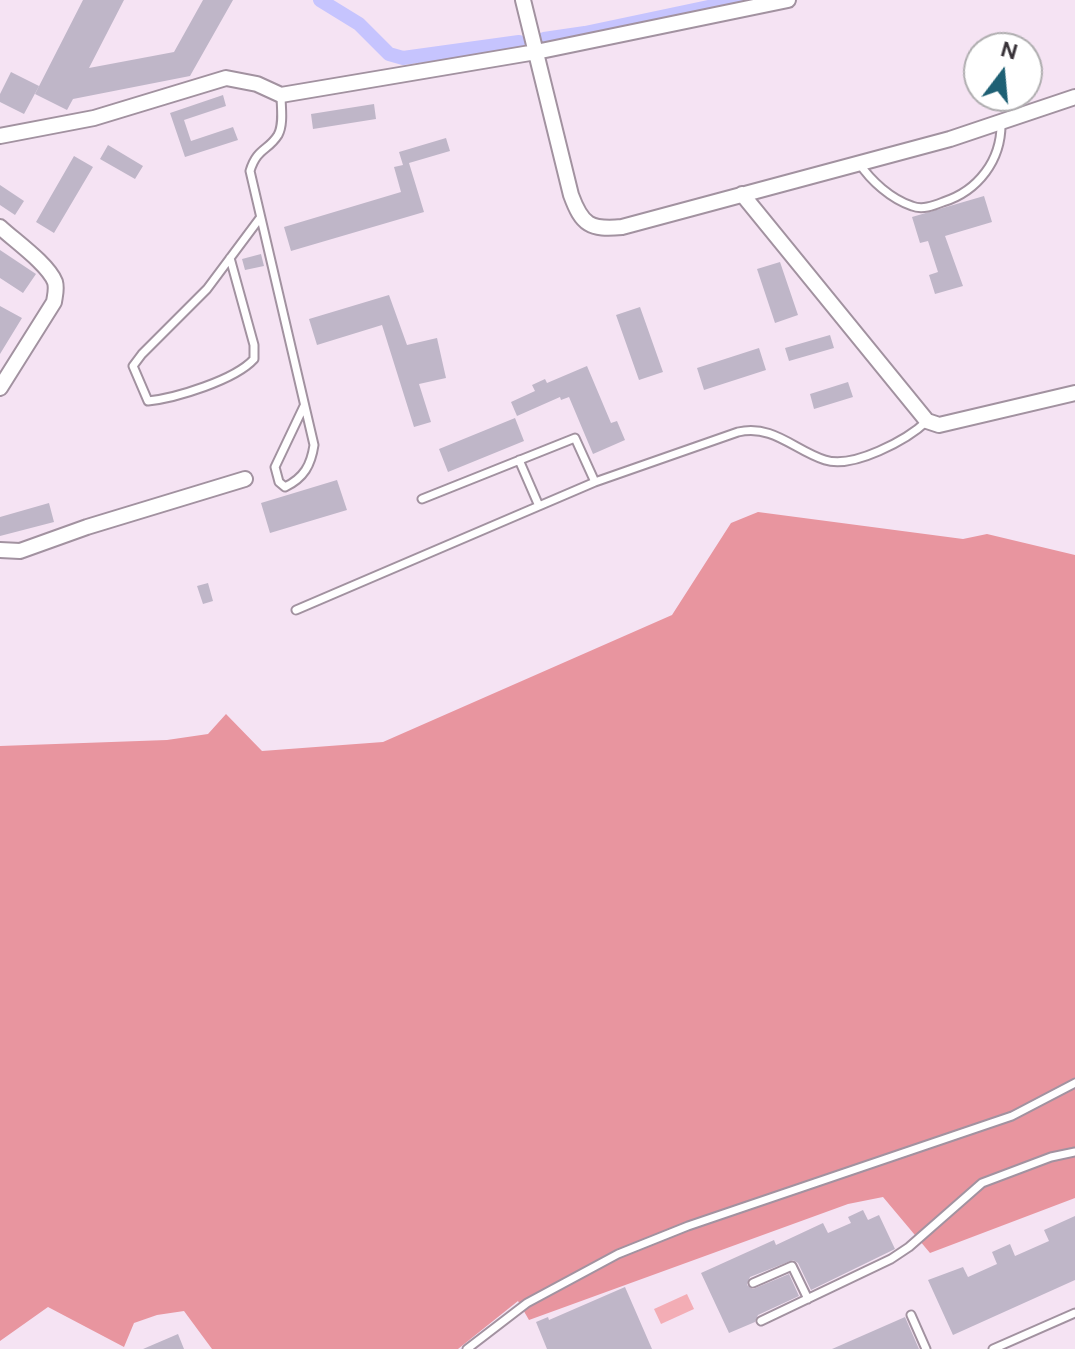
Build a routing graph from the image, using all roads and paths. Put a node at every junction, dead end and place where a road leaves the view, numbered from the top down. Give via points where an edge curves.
1 (523, 0) edge
2 (788, 0) edge
3 (536, 52) junction
4 (281, 95) junction
5 (1075, 97) edge
6 (1001, 122) junction
7 (0, 136) edge
8 (859, 163) junction
9 (742, 194) junction
10 (260, 217) junction
11 (0, 227) edge
12 (230, 258) junction
13 (0, 388) edge
14 (1075, 393) edge
15 (304, 406) junction
16 (927, 421) junction
17 (519, 460) junction
18 (245, 479) dead end
19 (595, 482) junction
20 (422, 499) dead end
21 (539, 506) junction
22 (0, 550) edge
23 (296, 610) dead end
24 (1075, 1083) edge
25 (1075, 1152) edge
26 (753, 1283) dead end
27 (808, 1299) junction
28 (1075, 1313) edge
29 (911, 1315) dead end
30 (761, 1321) dead end
31 (467, 1349) edge
32 (926, 1349) edge
33 (993, 1349) edge

1 - 3 street
2 - 3 street
3 - 4 street
3 - 9 street via 571,195 579,216 590,225 622,227
4 - 7 street via 226,78 94,118
4 - 10 lane via 278,136 254,157 250,171
5 - 6 street
6 - 8 street
6 - 8 lane via 997,150 977,184 932,206 913,207 883,190
8 - 9 street
9 - 16 street
10 - 12 lane
10 - 15 lane
11 - 13 street via 42,265 56,289 54,302
12 - 12 lane via 133,366 148,401 244,370 254,359
14 - 16 street via 939,425
15 - 15 lane via 312,457 297,481 285,487 275,467
16 - 19 lane via 886,447 842,462 829,462 784,438 750,429
17 - 19 lane via 575,438
17 - 20 lane
17 - 21 lane
18 - 22 street via 20,551
19 - 21 lane
21 - 23 lane
24 - 31 lane via 1012,1116 618,1254 527,1303
25 - 27 lane via 982,1183 900,1253
26 - 27 lane via 792,1266
27 - 30 lane
28 - 33 lane
29 - 32 lane

